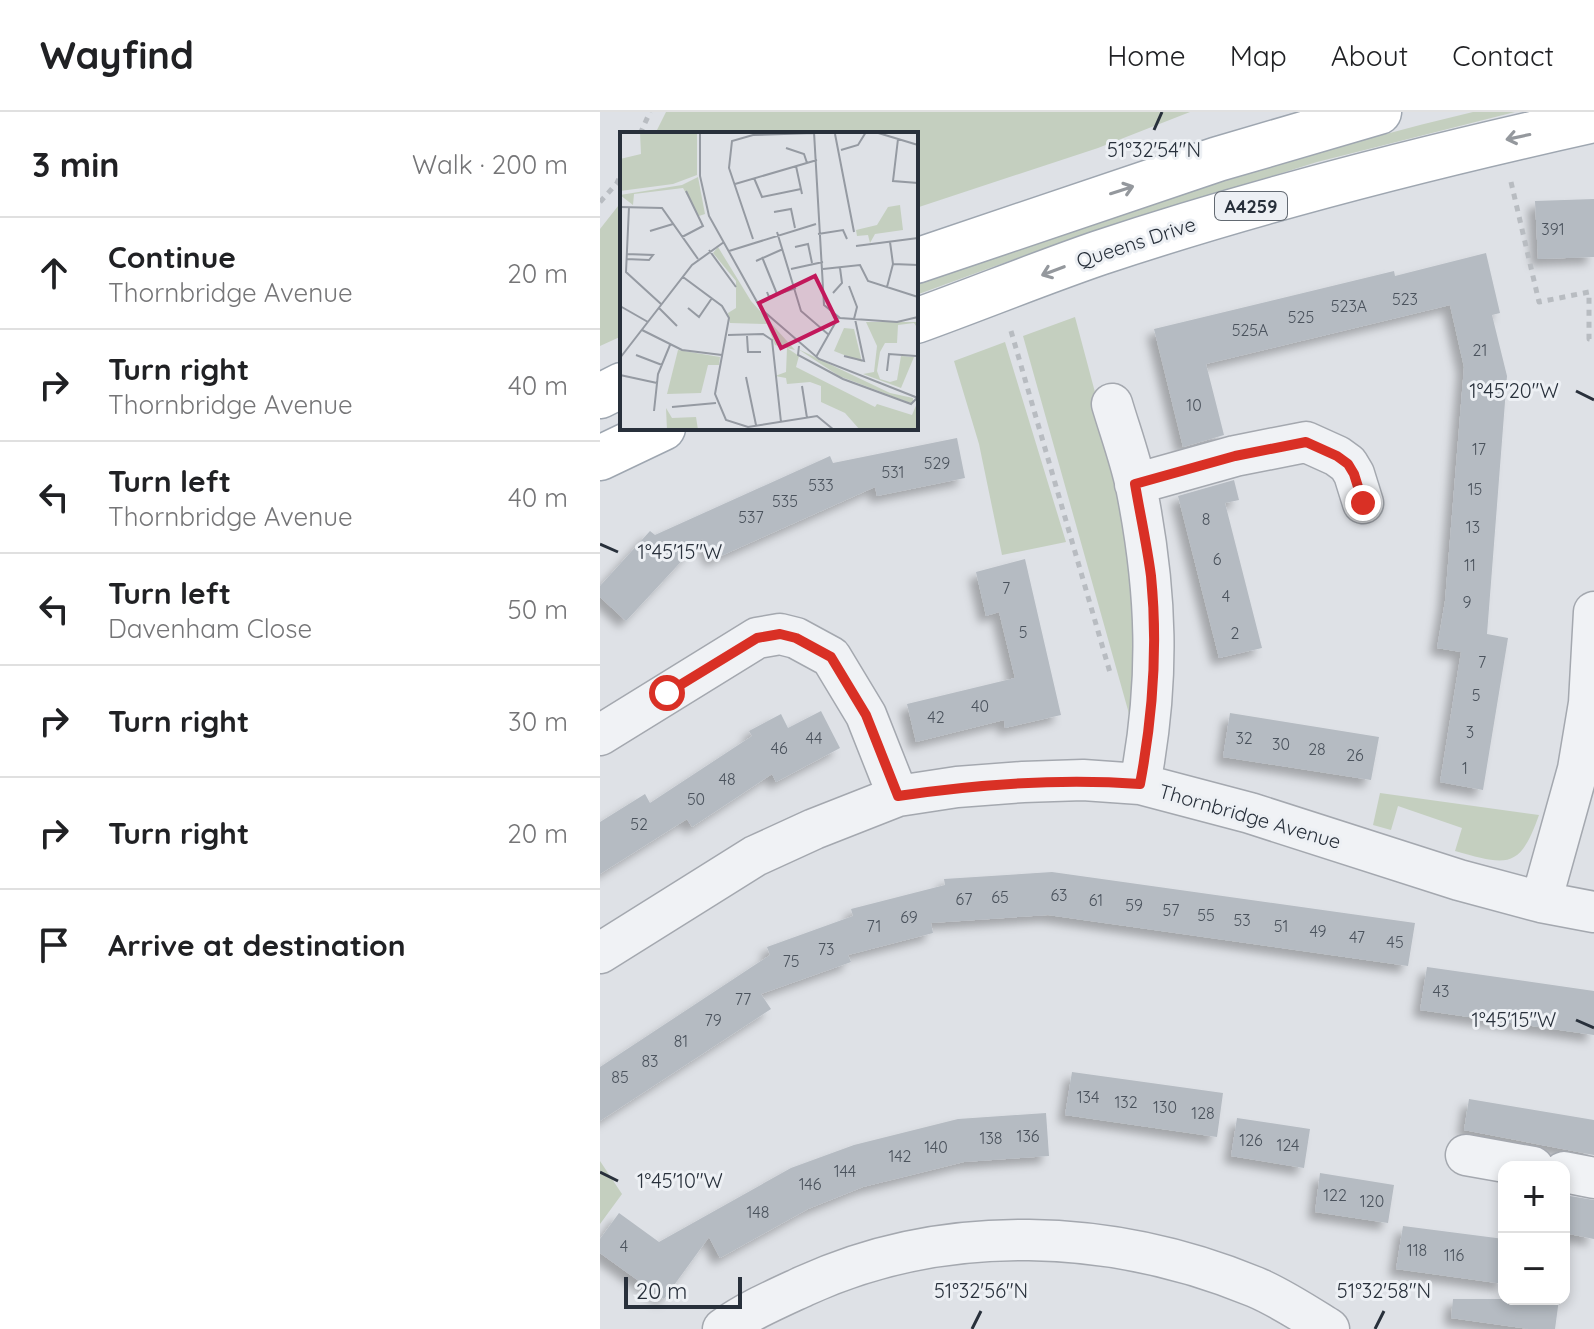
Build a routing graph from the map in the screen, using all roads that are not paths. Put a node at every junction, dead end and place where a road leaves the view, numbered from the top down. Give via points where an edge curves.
1 (1379, 112) edge
2 (1594, 120) edge
3 (918, 260) edge
4 (918, 320) edge
5 (620, 386) edge
6 (600, 396) edge
7 (1112, 404) dead end
8 (659, 430) edge
9 (600, 458) edge
10 (1135, 484) junction
11 (1363, 503) dead end
12 (1594, 612) edge
13 (600, 735) edge
14 (1140, 784) junction
15 (898, 796) junction
16 (1541, 902) junction
17 (1594, 912) edge
18 (600, 953) edge
19 (1466, 1155) dead end
20 (1500, 1161) edge
21 (1570, 1173) edge
22 (1594, 1178) edge
23 (723, 1329) edge
24 (1329, 1329) edge

3 -> 1 main road via 1218,159
2 -> 4 main road, Queens Drive / A4259 via 1203,220
5 - 6 main road
7 - 10 street
8 - 9 main road
10 - 11 street via 1306,442 1348,464
10 - 14 street via 1155,643 1151,723
12 - 16 street via 1589,703 1578,769
13 - 15 street via 757,638 780,634 831,657 866,715
14 - 15 street, Thornbridge Avenue via 1023,782
14 - 16 street, Thornbridge Avenue
15 - 18 street, Thornbridge Avenue via 755,856
16 - 17 street, Thornbridge Avenue
19 - 20 street
21 - 22 street
23 - 24 street via 779,1297 866,1261 959,1243 1045,1239 1121,1247 1197,1266 1258,1288

